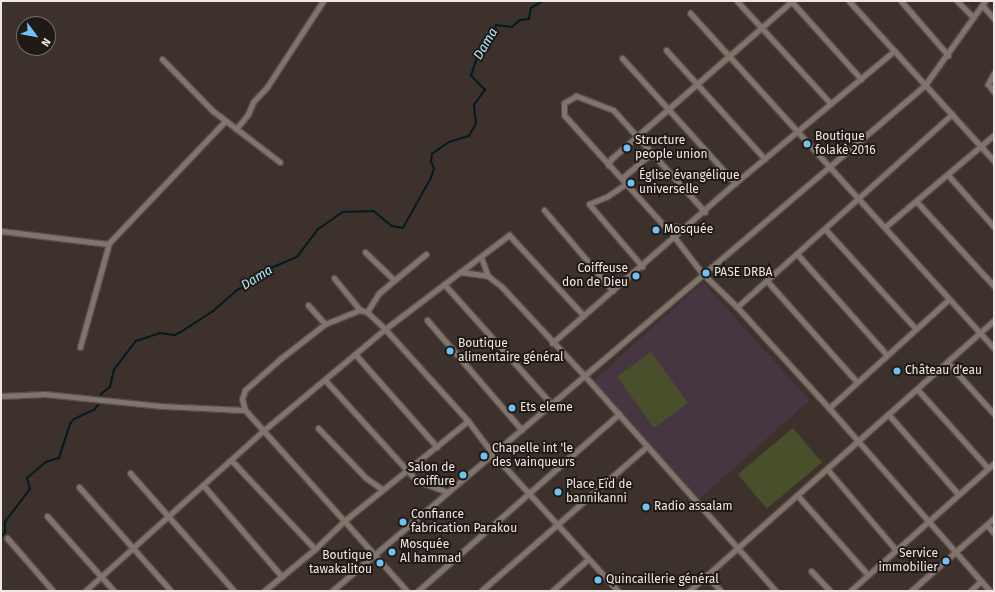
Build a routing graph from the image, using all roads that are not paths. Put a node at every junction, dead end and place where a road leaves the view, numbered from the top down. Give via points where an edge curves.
1 (323, 1) edge
2 (737, 1) edge
3 (792, 1) edge
4 (849, 1) edge
5 (901, 1) edge
6 (957, 1) edge
7 (983, 3) edge
8 (690, 13) dead end
9 (973, 17) junction
10 (994, 19) edge
11 (762, 28) junction
12 (666, 50) dead end
13 (894, 51) junction
14 (948, 55) junction
15 (730, 56) junction
16 (622, 58) dead end
17 (162, 59) dead end
18 (994, 73) edge
19 (861, 79) junction
20 (698, 84) junction
21 (925, 85) junction
22 (994, 92) edge
23 (831, 104) junction
24 (667, 110) junction
25 (952, 114) junction
26 (225, 121) junction
27 (236, 129) junction
28 (798, 131) junction
29 (994, 135) edge
30 (638, 136) junction
31 (982, 147) junction
32 (652, 152) junction
33 (765, 159) junction
34 (994, 161) edge
35 (280, 162) dead end
36 (829, 164) junction
37 (608, 165) junction
38 (948, 175) junction
39 (622, 178) junction
40 (627, 183) junction
41 (735, 184) junction
42 (859, 197) junction
43 (916, 201) junction
44 (544, 210) dead end
45 (705, 212) junction
46 (664, 225) junction
47 (885, 227) junction
48 (994, 227) edge
49 (686, 228) junction
50 (825, 229) junction
51 (1, 231) edge
52 (675, 238) junction
53 (108, 244) junction
54 (366, 252) dead end
55 (426, 254) dead end
56 (797, 254) junction
57 (481, 257) junction
58 (642, 266) junction
59 (461, 272) junction
60 (702, 273) junction
61 (488, 276) junction
62 (334, 278) dead end
63 (393, 279) junction
64 (767, 281) junction
65 (444, 284) junction
66 (994, 286) edge
67 (613, 291) junction
68 (949, 299) junction
69 (308, 305) dead end
70 (737, 306) junction
71 (360, 310) junction
72 (367, 312) junction
73 (584, 316) junction
74 (427, 320) dead end
75 (994, 320) edge
76 (325, 324) junction
77 (385, 329) junction
78 (916, 330) junction
79 (980, 332) junction
80 (552, 343) junction
81 (80, 346) dead end
82 (994, 348) edge
83 (355, 354) junction
84 (888, 355) junction
85 (947, 362) junction
86 (584, 375) junction
87 (325, 380) junction
88 (857, 382) junction
89 (917, 389) junction
90 (1, 396) edge
91 (552, 405) junction
92 (829, 408) junction
93 (245, 410) junction
94 (618, 414) junction
95 (888, 414) junction
96 (994, 414) edge
97 (468, 422) junction
98 (318, 428) dead end
99 (264, 430) junction
100 (522, 430) junction
101 (858, 441) junction
102 (647, 446) junction
103 (437, 447) junction
104 (492, 453) junction
105 (231, 460) junction
106 (994, 463) edge
107 (988, 468) junction
108 (827, 469) junction
109 (408, 470) junction
110 (130, 473) dead end
111 (202, 485) junction
112 (79, 487) dead end
113 (382, 489) junction
114 (447, 492) junction
115 (528, 493) junction
116 (958, 494) junction
117 (797, 495) junction
118 (47, 516) dead end
119 (168, 516) junction
120 (994, 518) edge
121 (344, 521) junction
122 (929, 521) junction
123 (557, 525) junction
124 (987, 525) junction
125 (994, 533) edge
126 (7, 538) dead end
127 (133, 548) junction
128 (738, 548) junction
129 (315, 549) junction
130 (896, 550) junction
131 (956, 552) junction
132 (374, 555) junction
133 (588, 559) junction
134 (811, 571) dead end
135 (868, 575) junction
136 (101, 576) junction
137 (706, 576) junction
138 (282, 577) junction
139 (981, 581) junction
140 (53, 591) edge
141 (85, 591) edge
142 (114, 591) edge
143 (171, 591) edge
144 (234, 591) edge
145 (264, 591) edge
146 (332, 591) edge
147 (407, 591) edge
148 (418, 591) edge
149 (481, 591) edge
150 (552, 591) edge
151 (618, 591) edge
152 (689, 591) edge
153 (721, 591) edge
154 (776, 591) edge
155 (830, 591) edge
156 (850, 591) edge
157 (911, 591) edge
158 (970, 591) edge
159 (990, 591) edge

1 - 27 street via 267,87 253,102 248,114
2 - 11 street
3 - 11 street
3 - 19 street
4 - 13 street
5 - 14 street
6 - 9 street
7 - 9 street
7 - 10 street
8 - 15 street
9 - 14 street
11 - 15 street
11 - 23 street
12 - 20 street
13 - 19 street
13 - 21 street
14 - 21 street
15 - 20 street
15 - 28 street
16 - 24 street
17 - 26 street via 174,74
18 - 22 street via 988,84
19 - 23 street
20 - 24 street
20 - 33 street
21 - 25 street
21 - 36 street
23 - 28 street
24 - 30 street
24 - 41 street
25 - 31 street
25 - 42 street
26 - 27 street
26 - 53 street
27 - 35 street
28 - 33 street
28 - 36 street
29 - 31 street
30 - 32 street
30 - 37 street via 611,159
30 - 37 street via 609,107 576,96 567,99 562,108 564,115
31 - 34 street
31 - 38 street
32 - 39 street
32 - 45 street
33 - 41 street
36 - 42 street
36 - 60 street
37 - 39 street
38 - 43 street
38 - 48 street
39 - 40 street
40 - 46 street
40 - 58 street via 606,197 589,204
41 - 45 street
42 - 47 street
42 - 50 street
43 - 47 street
43 - 66 street
44 - 67 street
45 - 49 street
46 - 49 street
46 - 52 street
47 - 68 street
49 - 52 street
50 - 56 street
50 - 78 street
51 - 53 street
52 - 58 street
52 - 60 street
53 - 81 street
54 - 63 street
55 - 63 street
56 - 64 street
56 - 84 street
57 - 59 street
57 - 61 street
57 - 73 street via 511,235
58 - 67 street
59 - 61 street
59 - 65 street
60 - 70 street
60 - 86 street
61 - 80 street via 501,286
62 - 71 street
63 - 72 street via 379,293
64 - 70 street
64 - 88 street
65 - 77 street
65 - 91 street
67 - 73 street
68 - 78 street
68 - 79 street
69 - 76 street
70 - 92 street
71 - 72 street
71 - 76 street
72 - 77 street
73 - 80 street
74 - 100 street
75 - 79 street
76 - 93 street via 245,390 242,399
77 - 83 street
77 - 97 street
78 - 84 street
79 - 82 street
79 - 85 street
80 - 86 street
83 - 87 street
83 - 103 street
84 - 88 street
85 - 89 street
85 - 96 street
86 - 91 street
86 - 94 street
87 - 99 street
87 - 109 street
88 - 92 street
89 - 95 street
89 - 107 street
90 - 93 street via 45,394 107,401
91 - 100 street
92 - 101 street
93 - 99 street
94 - 102 street
94 - 115 street
95 - 101 street
95 - 116 street
97 - 103 street
97 - 104 street
98 - 113 street via 366,478
99 - 105 street
99 - 121 street
100 - 104 street
101 - 108 street
101 - 122 street
102 - 123 street
102 - 128 street
103 - 109 street
104 - 114 street
104 - 115 street
105 - 111 street
105 - 129 street
106 - 107 street
107 - 116 street
108 - 117 street
108 - 130 street
109 - 113 street
109 - 114 street via 417,481
110 - 119 street
111 - 119 street
111 - 138 street
112 - 127 street
113 - 121 street
114 - 132 street
115 - 123 street
115 - 148 street
116 - 122 street
117 - 128 street
117 - 135 street
118 - 136 street
119 - 127 street
119 - 144 street
120 - 124 street
121 - 129 street
121 - 132 street
122 - 130 street
122 - 131 street
123 - 133 street
123 - 149 street
124 - 125 street
124 - 131 street
126 - 140 street
127 - 136 street
127 - 143 street
128 - 137 street
128 - 154 street
129 - 138 street
130 - 135 street
131 - 139 street
131 - 157 street
132 - 146 street
132 - 147 street
133 - 150 street
133 - 151 street
134 - 155 street
135 - 156 street
136 - 141 street
136 - 142 street
137 - 152 street
137 - 153 street
138 - 145 street
139 - 158 street
139 - 159 street

